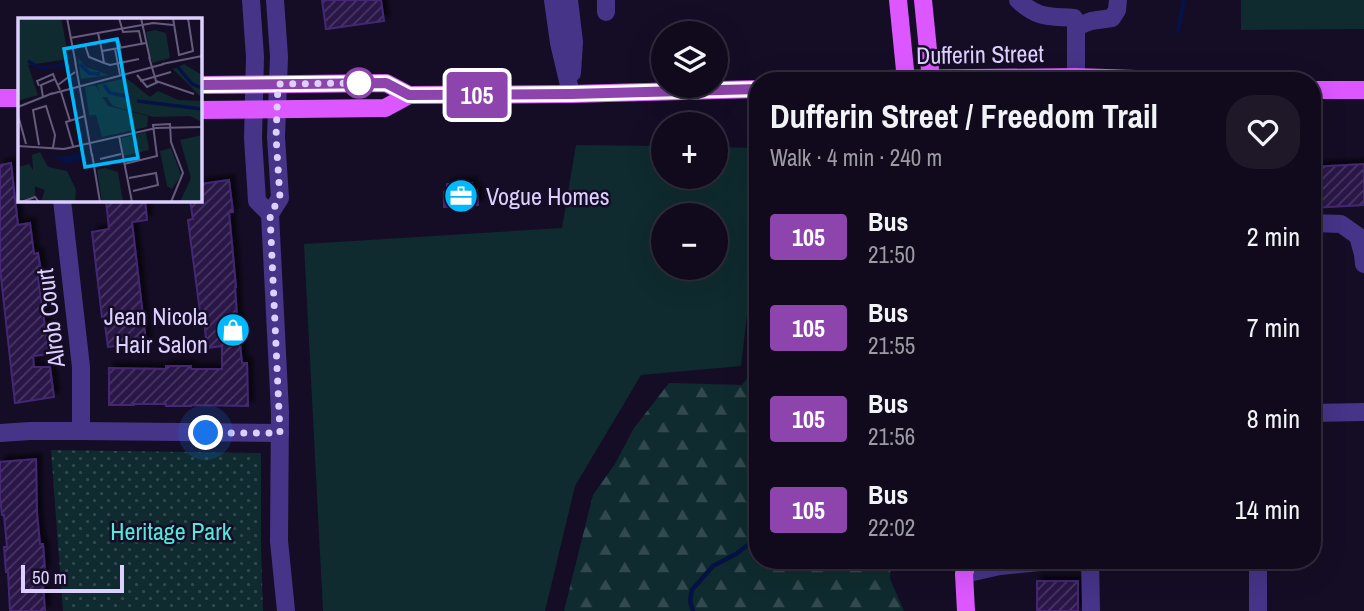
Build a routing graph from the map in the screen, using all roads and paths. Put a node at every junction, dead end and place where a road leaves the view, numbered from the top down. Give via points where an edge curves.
1 (251, 0) edge
2 (275, 0) edge
3 (554, 0) edge
4 (569, 0) edge
5 (898, 0) edge
6 (923, 0) edge
7 (1018, 0) edge
8 (1118, 0) edge
9 (1068, 15) edge
10 (905, 72) edge
11 (930, 72) edge
12 (1075, 72) edge
13 (254, 84) junction
14 (278, 84) junction
15 (201, 85) edge
16 (749, 89) edge
17 (1321, 90) edge
18 (1364, 90) edge
19 (571, 94) junction
20 (409, 95) junction
21 (0, 98) edge
22 (18, 98) edge
23 (253, 109) junction
24 (277, 109) junction
25 (201, 110) edge
26 (62, 201) edge
27 (270, 214) junction
28 (1321, 223) edge
29 (1364, 264) edge
30 (1364, 412) edge
31 (1321, 413) edge
32 (80, 431) junction
33 (0, 433) edge
34 (280, 433) junction
35 (961, 569) edge
36 (1090, 569) edge
37 (1258, 569) edge
38 (286, 611) edge
39 (966, 611) edge
40 (1091, 611) edge
41 (1258, 611) edge

1 - 13 street
2 - 14 street
3 - 19 street
4 - 19 street via 574,42
5 - 10 main road
6 - 11 main road
7 - 9 street via 1047,18
8 - 9 street via 1112,18 1091,21
9 - 12 street
13 - 14 main road
13 - 15 main road
13 - 23 street
14 - 20 main road via 386,83
14 - 24 street
16 - 19 main road
17 - 18 main road
19 - 20 main road
20 - 24 main road via 385,108
21 - 22 main road
23 - 24 main road
23 - 25 main road
23 - 27 street via 257,201
24 - 27 street via 280,198
26 - 32 street, Alrob Court via 81,367
27 - 34 street
28 - 29 street via 1341,224 1358,236
30 - 31 street
32 - 33 street
32 - 34 street
34 - 38 street via 279,531
35 - 39 main road
36 - 40 street
37 - 41 street

